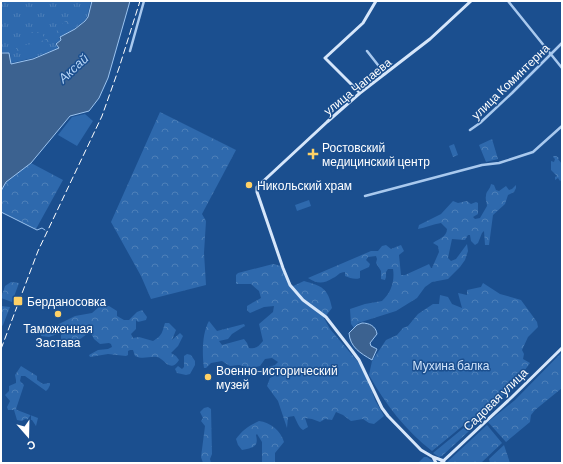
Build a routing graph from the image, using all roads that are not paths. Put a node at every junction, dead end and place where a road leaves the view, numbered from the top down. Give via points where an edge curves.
1 (144, 1) edge
2 (376, 1) edge
3 (471, 1) edge
4 (508, 1) edge
5 (562, 43) edge
6 (130, 51) dead end
7 (367, 51) dead end
8 (551, 54) junction
9 (562, 68) edge
10 (385, 74) junction
11 (360, 93) junction
12 (562, 126) edge
13 (470, 130) dead end
14 (365, 196) dead end
15 (562, 348) edge
16 (433, 457) junction
17 (442, 462) edge
18 (436, 463) edge

1 - 6 street
2 - 11 main road via 363,23 325,58
3 - 10 main road, улица Чапаева via 430,39
4 - 8 street
5 - 8 street, улица Коминтерна
7 - 10 street
8 - 9 street
8 - 13 street, улица Коминтерна
10 - 11 main road, улица Чапаева
11 - 16 main road, улица Чапаева via 257,187 258,196 290,285 326,317 359,360 379,404 388,416 412,442
12 - 14 street via 533,152 499,164 482,165
15 - 17 main road, Садовая улица
16 - 17 main road
16 - 18 main road

